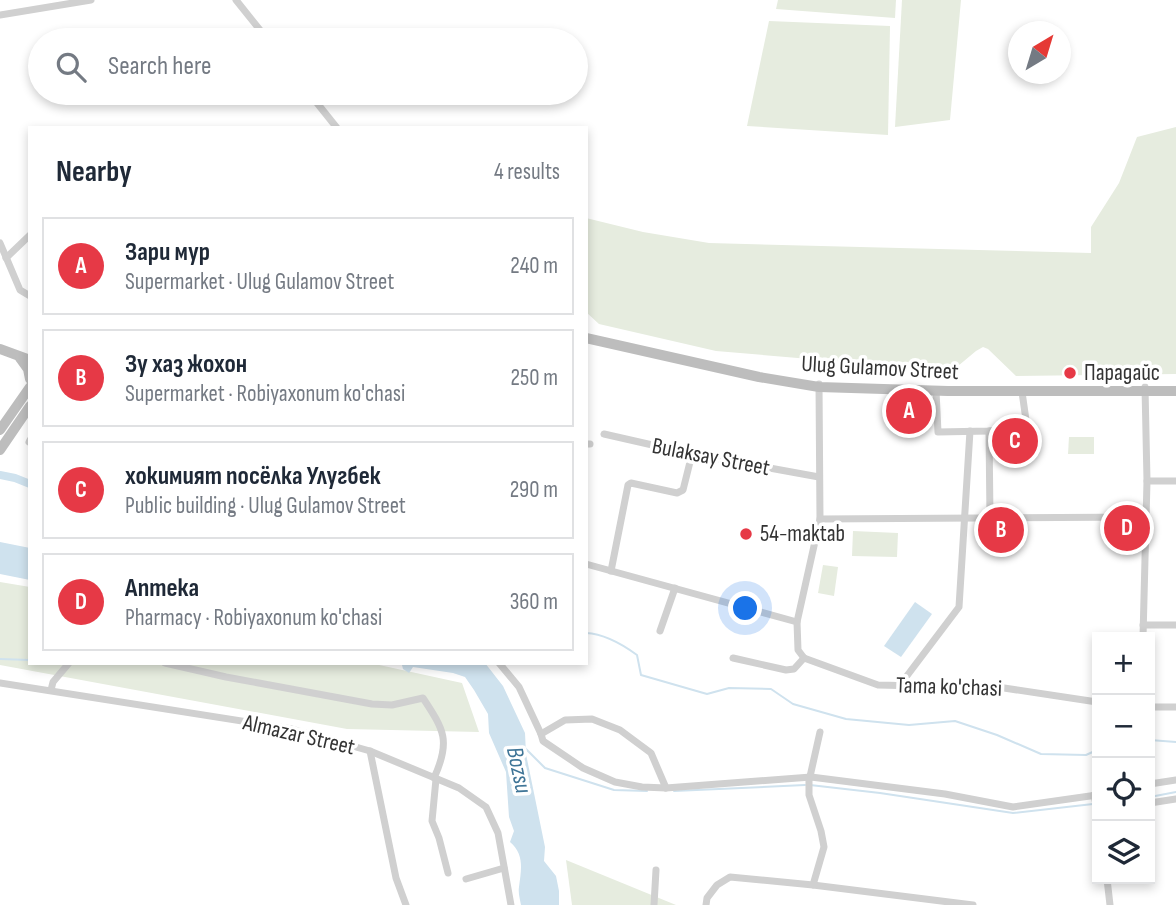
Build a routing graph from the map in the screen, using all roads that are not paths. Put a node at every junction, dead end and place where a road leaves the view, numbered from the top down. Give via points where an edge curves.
1 (91, 0) edge
2 (236, 0) edge
3 (0, 15) edge
4 (258, 28) edge
5 (319, 105) edge
6 (335, 126) edge
7 (28, 237) edge
8 (0, 243) edge
9 (6, 258) junction
10 (28, 295) edge
11 (588, 336) edge
12 (0, 349) edge
13 (17, 355) junction
14 (28, 359) edge
15 (28, 377) edge
16 (28, 385) edge
17 (819, 385) junction
18 (1176, 388) edge
19 (1145, 389) junction
20 (936, 391) junction
21 (1022, 392) junction
22 (28, 409) edge
23 (2, 426) edge
24 (970, 431) junction
25 (989, 431) junction
26 (604, 434) dead end
27 (0, 450) edge
28 (692, 454) junction
29 (819, 477) junction
30 (1147, 481) junction
31 (1176, 481) edge
32 (1145, 517) junction
33 (965, 518) junction
34 (990, 518) junction
35 (820, 519) junction
36 (588, 564) edge
37 (611, 570) junction
38 (674, 588) junction
39 (797, 622) junction
40 (1143, 625) junction
41 (1176, 625) edge
42 (660, 631) dead end
43 (1143, 632) edge
44 (733, 658) dead end
45 (804, 658) junction
46 (67, 665) edge
47 (174, 665) edge
48 (501, 665) edge
49 (0, 683) edge
50 (900, 685) junction
51 (51, 690) junction
52 (1092, 701) edge
53 (1155, 707) edge
54 (1176, 707) edge
55 (820, 732) dead end
56 (541, 734) junction
57 (370, 751) junction
58 (435, 778) junction
59 (810, 779) junction
60 (1176, 780) edge
61 (1155, 783) edge
62 (666, 788) junction
63 (1092, 796) edge
64 (1176, 799) edge
65 (1155, 802) edge
66 (504, 868) junction
67 (656, 870) dead end
68 (448, 873) dead end
69 (466, 879) dead end
70 (1108, 884) edge
71 (813, 885) junction
72 (406, 905) edge
73 (511, 905) edge
74 (654, 905) edge
75 (706, 905) edge
76 (973, 905) edge
77 (1111, 905) edge

1 - 3 street
2 - 4 street
5 - 6 street
7 - 9 street
8 - 9 street
9 - 10 street via 20,290
11 - 17 main road, Ulug Gulamov Street via 747,374
12 - 13 main road
13 - 14 main road
13 - 15 main road via 26,365
16 - 23 main road
17 - 19 main road, Ulug Gulamov Street
17 - 20 main road, Ulug Gulamov Street
17 - 29 street
18 - 19 main road, Ulug Gulamov Street
19 - 21 main road, Ulug Gulamov Street
19 - 30 street
20 - 21 main road, Ulug Gulamov Street
20 - 24 street via 938,432
21 - 25 street via 1027,427
22 - 27 main road
24 - 25 street
24 - 33 street
25 - 34 street
26 - 28 street, Bulaksay Street
28 - 29 street, Bulaksay Street
28 - 37 street via 680,493 628,485
29 - 35 street
30 - 31 street
30 - 32 street
32 - 34 street
32 - 40 street
33 - 34 street
33 - 35 street
33 - 50 street via 959,607
35 - 39 street
36 - 37 street
37 - 38 street
38 - 39 street
38 - 42 street
39 - 45 street via 798,650
40 - 41 street
40 - 43 street
44 - 45 street via 786,670 794,669
45 - 50 street, Tama ko'chasi via 878,685
46 - 51 street
47 - 58 street via 372,704 424,698 437,719 445,747
48 - 56 street via 519,687
49 - 51 street, Almazar Street
50 - 52 street, Tama ko'chasi via 1004,688
51 - 57 street, Almazar Street via 292,729
53 - 54 street
55 - 59 street
56 - 62 street via 543,741 583,768 615,782
56 - 62 street via 565,720 592,719 620,730 651,753
57 - 58 street, Almazar Street
57 - 72 street via 396,878
58 - 66 street, Almazar Street via 486,807 498,833
58 - 68 street via 432,821
59 - 62 street
59 - 63 street via 945,794 1013,807
59 - 71 street via 809,795 824,847
60 - 61 street
64 - 65 street
66 - 69 street
66 - 73 street, Almazar Street
67 - 74 street
70 - 77 street
71 - 75 street via 730,877 717,885
71 - 76 street

